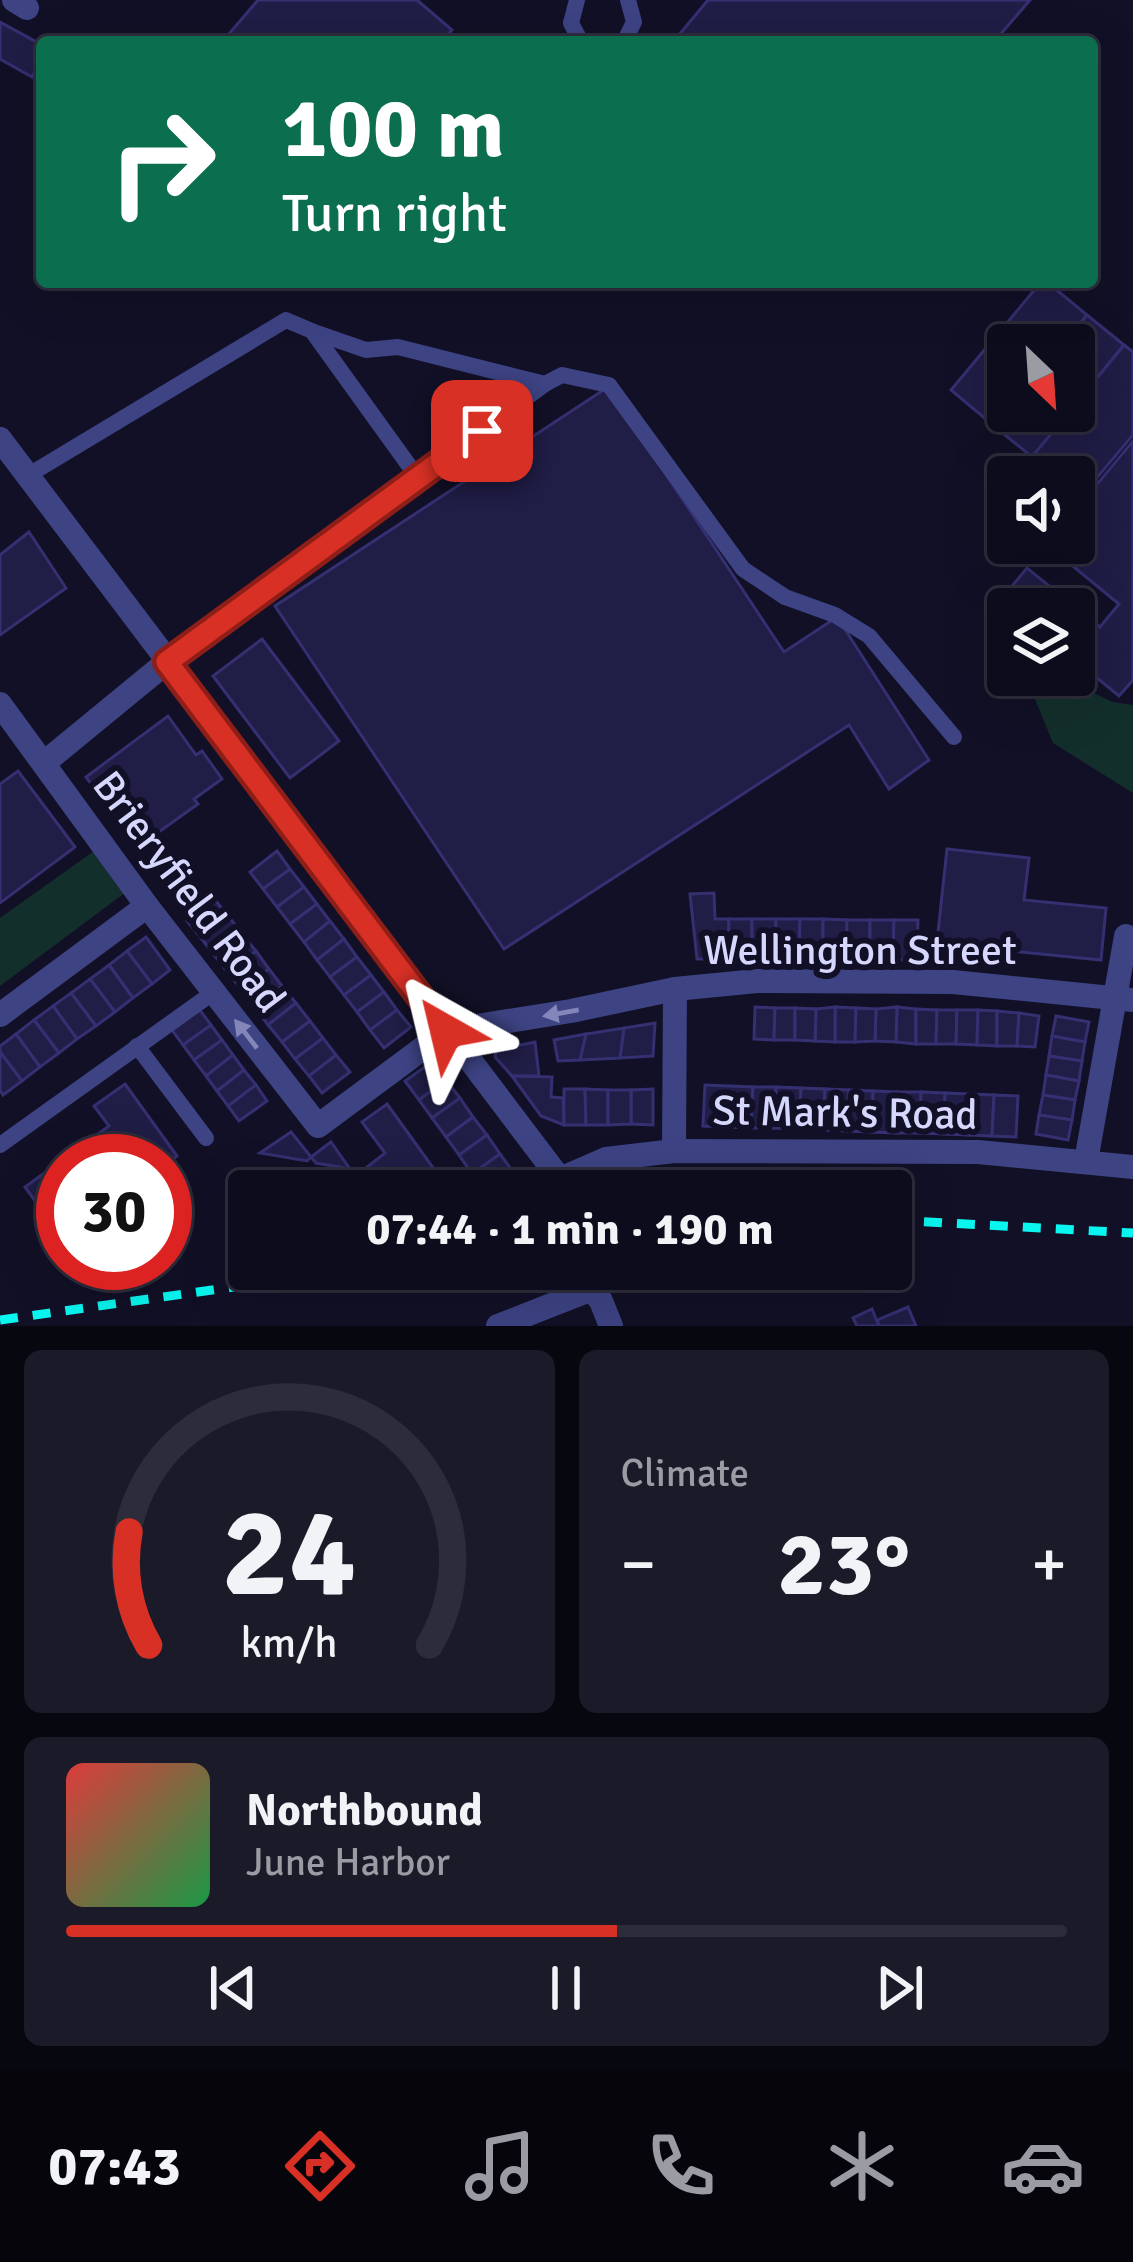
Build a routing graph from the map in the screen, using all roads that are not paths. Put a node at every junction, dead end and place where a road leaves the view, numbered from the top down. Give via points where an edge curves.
1 (577, 0) edge
2 (628, 0) edge
3 (578, 36) edge
4 (627, 36) edge
5 (312, 331) junction
6 (545, 384) junction
7 (0, 439) edge
8 (27, 476) junction
9 (418, 478) junction
10 (167, 662) junction
11 (0, 704) edge
12 (954, 737) dead end
13 (44, 763) junction
14 (147, 906) junction
15 (1126, 936) dead end
16 (674, 988) junction
17 (214, 992) junction
18 (1125, 998) edge
19 (0, 1015) edge
20 (446, 1031) junction
21 (137, 1046) junction
22 (206, 1138) dead end
23 (0, 1145) edge
24 (674, 1150) junction
25 (1086, 1161) junction
26 (1133, 1167) edge
27 (548, 1170) edge
28 (586, 1170) edge
29 (558, 1290) edge
30 (590, 1290) edge
31 (498, 1326) edge
32 (610, 1326) edge

1 - 3 lane via 571,23
2 - 4 lane via 634,22
5 - 6 lane via 366,350 398,347
5 - 8 lane via 286,320
5 - 9 lane
6 - 9 lane
6 - 12 lane via 562,375 609,385 743,569 869,636
7 - 8 street
8 - 10 street
9 - 10 lane
10 - 13 street
10 - 20 street
11 - 13 street, Brieryfield Road
13 - 14 street, Brieryfield Road
14 - 17 street, Brieryfield Road
14 - 19 street
15 - 18 street
16 - 18 street, Wellington Street via 953,982
16 -> 20 street, Wellington Street
16 - 24 street
20 -> 17 street, Brieryfield Road via 318,1126
17 - 21 lane
18 - 25 street
20 - 27 street
21 - 22 lane
21 - 23 lane
24 - 25 street, St Mark's Road via 977,1152
24 - 28 street, St Mark's Road via 606,1159
25 - 26 street, St Mark's Road
29 - 31 street
30 - 32 street

